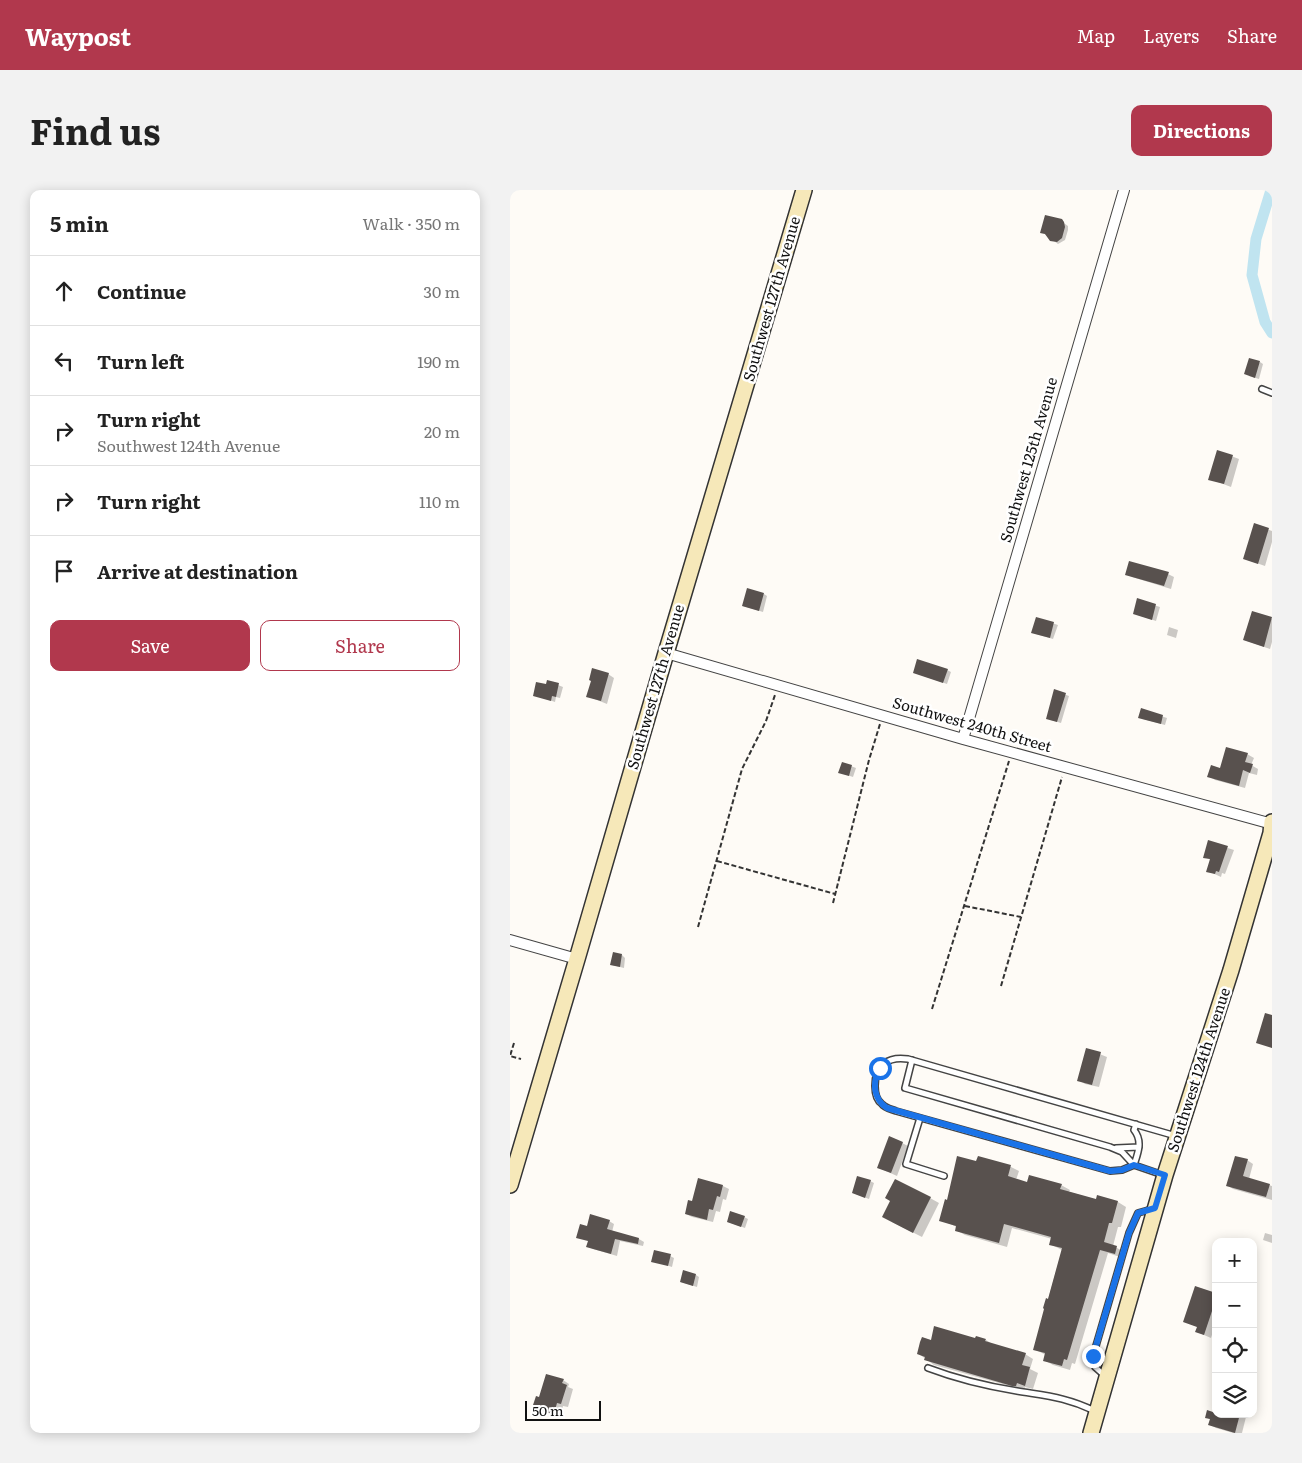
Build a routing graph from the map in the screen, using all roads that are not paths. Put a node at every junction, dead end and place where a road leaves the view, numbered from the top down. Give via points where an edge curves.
1 (804, 190) edge
2 (1124, 190) edge
3 (1262, 389) dead end
4 (1272, 393) edge
5 (666, 653) junction
6 (963, 739) junction
7 (1272, 823) edge
8 (510, 940) edge
9 (577, 960) junction
10 (912, 1060) junction
11 (920, 1118) junction
12 (1136, 1124) junction
13 (1177, 1136) junction
14 (1110, 1147) junction
15 (1139, 1148) junction
16 (1134, 1165) junction
17 (1165, 1175) junction
18 (944, 1176) dead end
19 (510, 1184) edge
20 (928, 1368) dead end
21 (1097, 1412) junction
22 (1091, 1433) edge

1 - 5 street, Southwest 127th Avenue
2 - 6 street, Southwest 125th Avenue
3 - 4 lane
5 - 6 street, Southwest 240th Street
5 - 9 street, Southwest 127th Avenue
6 - 7 street, Southwest 240th Street
7 - 13 street, Southwest 124th Avenue via 1231,970
8 - 9 street
9 - 19 street, Southwest 127th Avenue
10 - 11 lane via 887,1061 875,1078 875,1091 878,1100 887,1108
10 - 12 lane
10 - 14 lane via 904,1088
11 - 16 lane via 1110,1171
11 - 18 lane via 906,1164
12 - 13 lane
12 - 15 lane via 1134,1130 1139,1138
13 - 17 street, Southwest 124th Avenue
14 - 15 lane
14 - 16 lane via 1122,1152
15 - 16 lane
16 - 17 lane
17 - 21 street, Southwest 124th Avenue
20 - 21 lane via 986,1386 1054,1396
21 - 22 street, Southwest 124th Avenue

